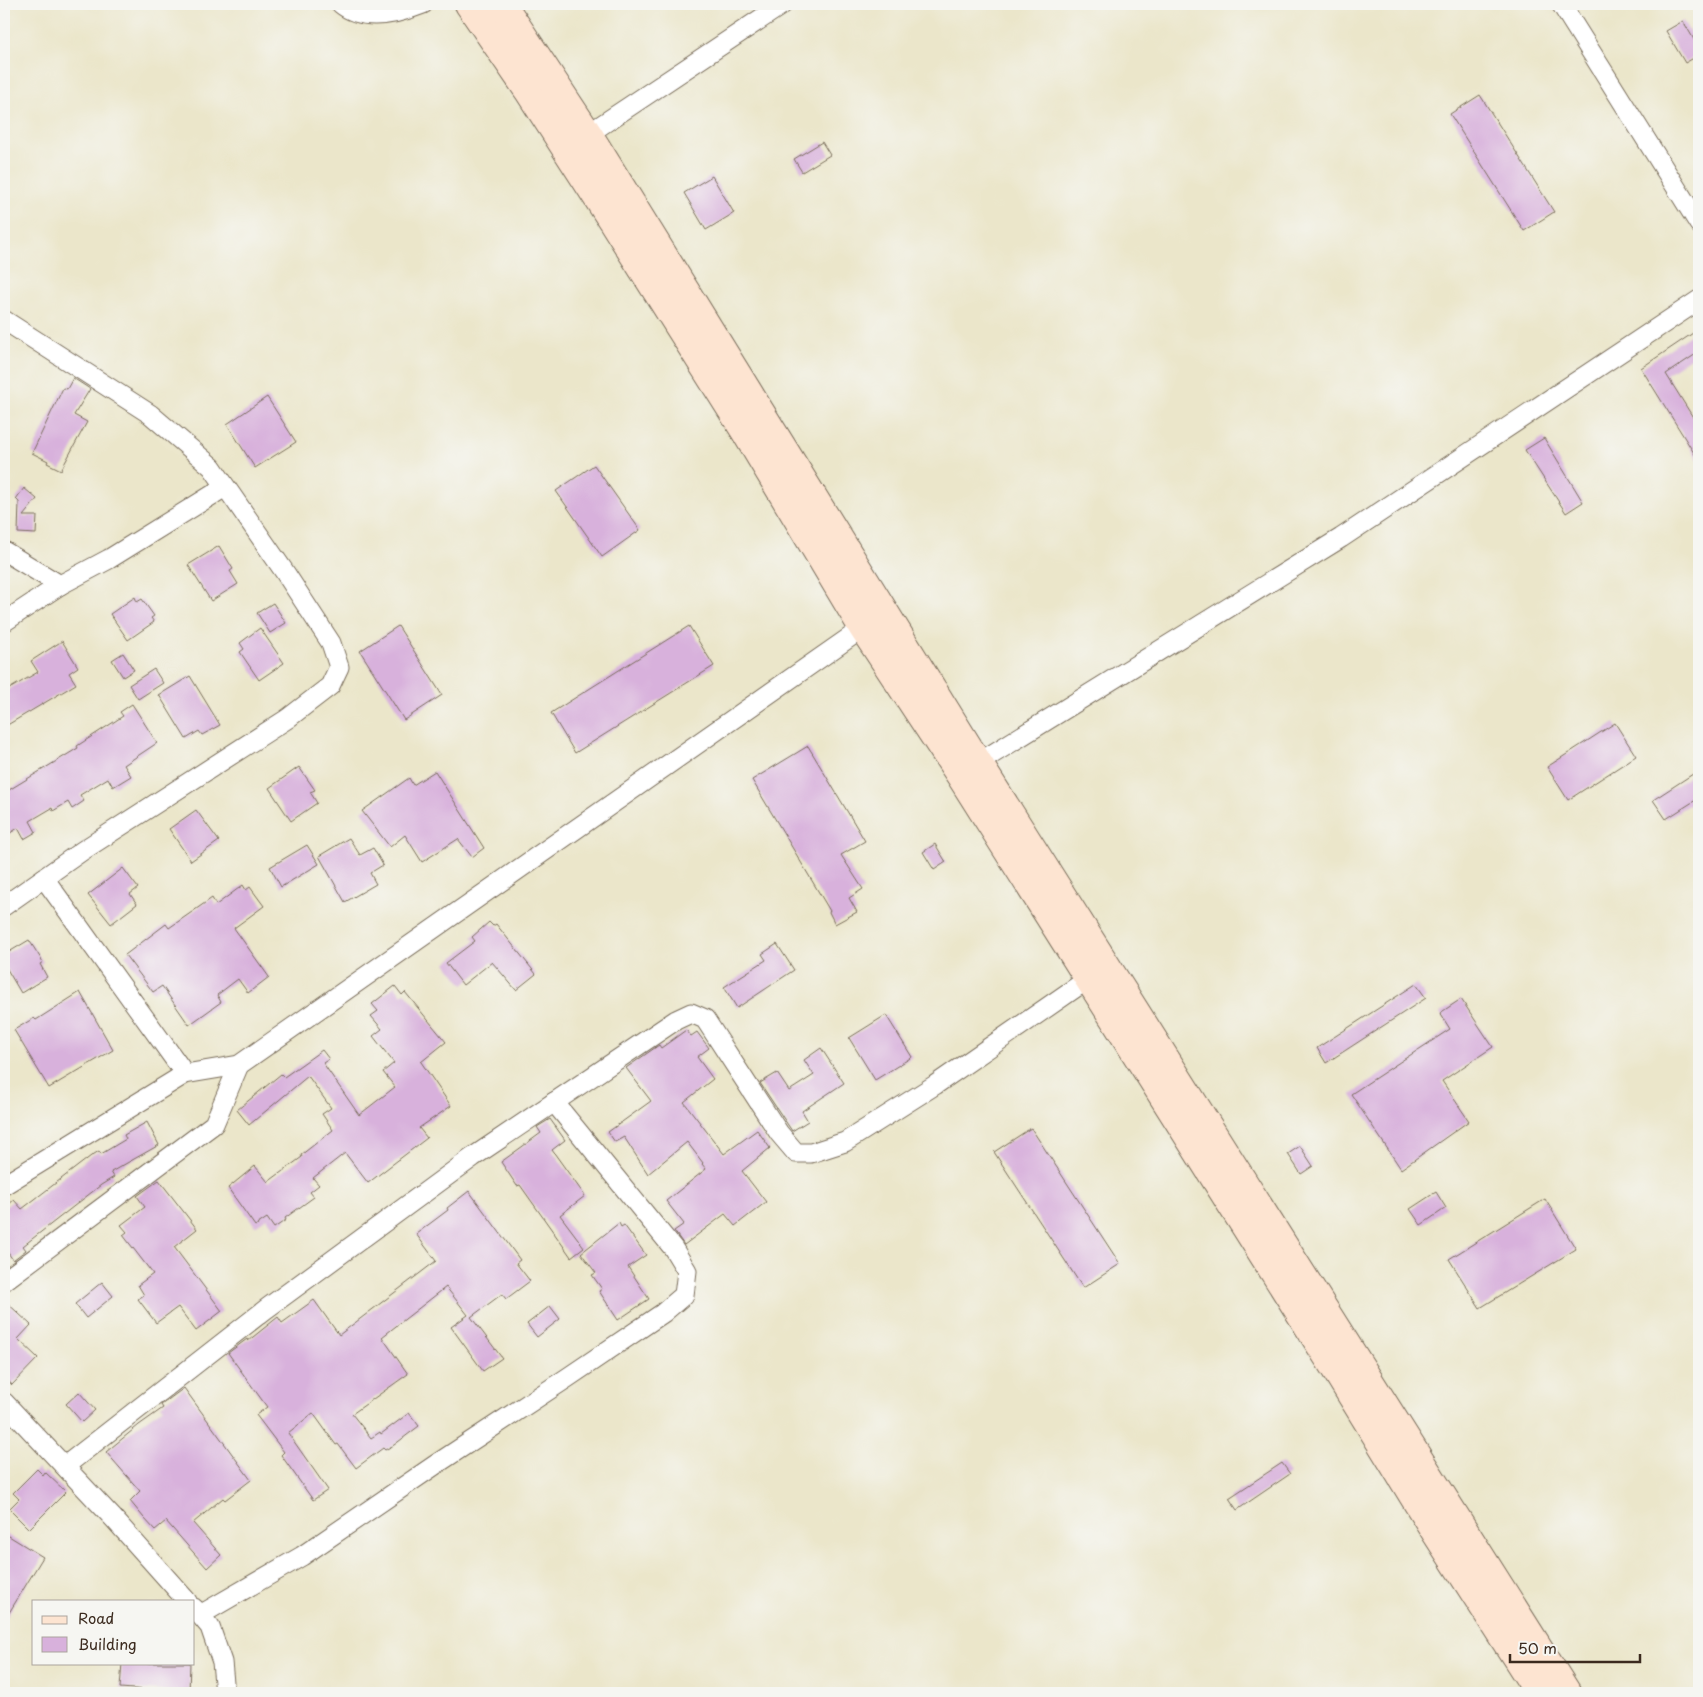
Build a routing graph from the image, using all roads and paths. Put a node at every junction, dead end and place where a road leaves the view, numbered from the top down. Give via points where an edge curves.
1 (341, 4) edge
2 (423, 4) edge
3 (469, 4) edge
4 (502, 4) edge
5 (783, 4) edge
6 (1561, 4) edge
7 (588, 134) junction
8 (1699, 224) edge
9 (1699, 300) edge
10 (4, 320) edge
11 (225, 487) junction
12 (4, 551) edge
13 (60, 585) junction
14 (4, 622) edge
15 (863, 628) junction
16 (978, 763) junction
17 (44, 878) junction
18 (4, 906) edge
19 (1088, 979) junction
20 (239, 1065) junction
21 (185, 1074) junction
22 (554, 1102) junction
23 (4, 1185) edge
24 (4, 1281) edge
25 (4, 1402) edge
26 (65, 1466) junction
27 (187, 1600) edge
28 (195, 1608) edge
29 (195, 1609) edge
30 (225, 1693) edge
31 (1539, 1693) edge
32 (1567, 1693) edge

1 - 2 street via 373,15 402,12
3 - 15 street via 539,106 740,423
4 - 7 street
5 - 7 street
6 - 8 street
7 - 16 street
9 - 16 street via 1341,538
10 - 11 street via 150,414 212,467
11 - 13 street via 109,559
11 - 17 street via 331,643 339,668 330,686 288,719
12 - 13 street
13 - 14 street
15 - 19 street
15 - 20 street
16 - 32 street
17 - 18 street
17 - 21 street
19 - 22 street via 935,1086 845,1142 811,1153 796,1154 705,1019 691,1013
19 - 31 street
20 - 21 street
20 - 24 street via 214,1124
21 - 23 street
22 - 26 street via 266,1309
22 - 28 street via 673,1248 687,1271 684,1295 663,1313 302,1556
25 - 26 street
26 - 27 street
29 - 30 street via 210,1627 222,1662

